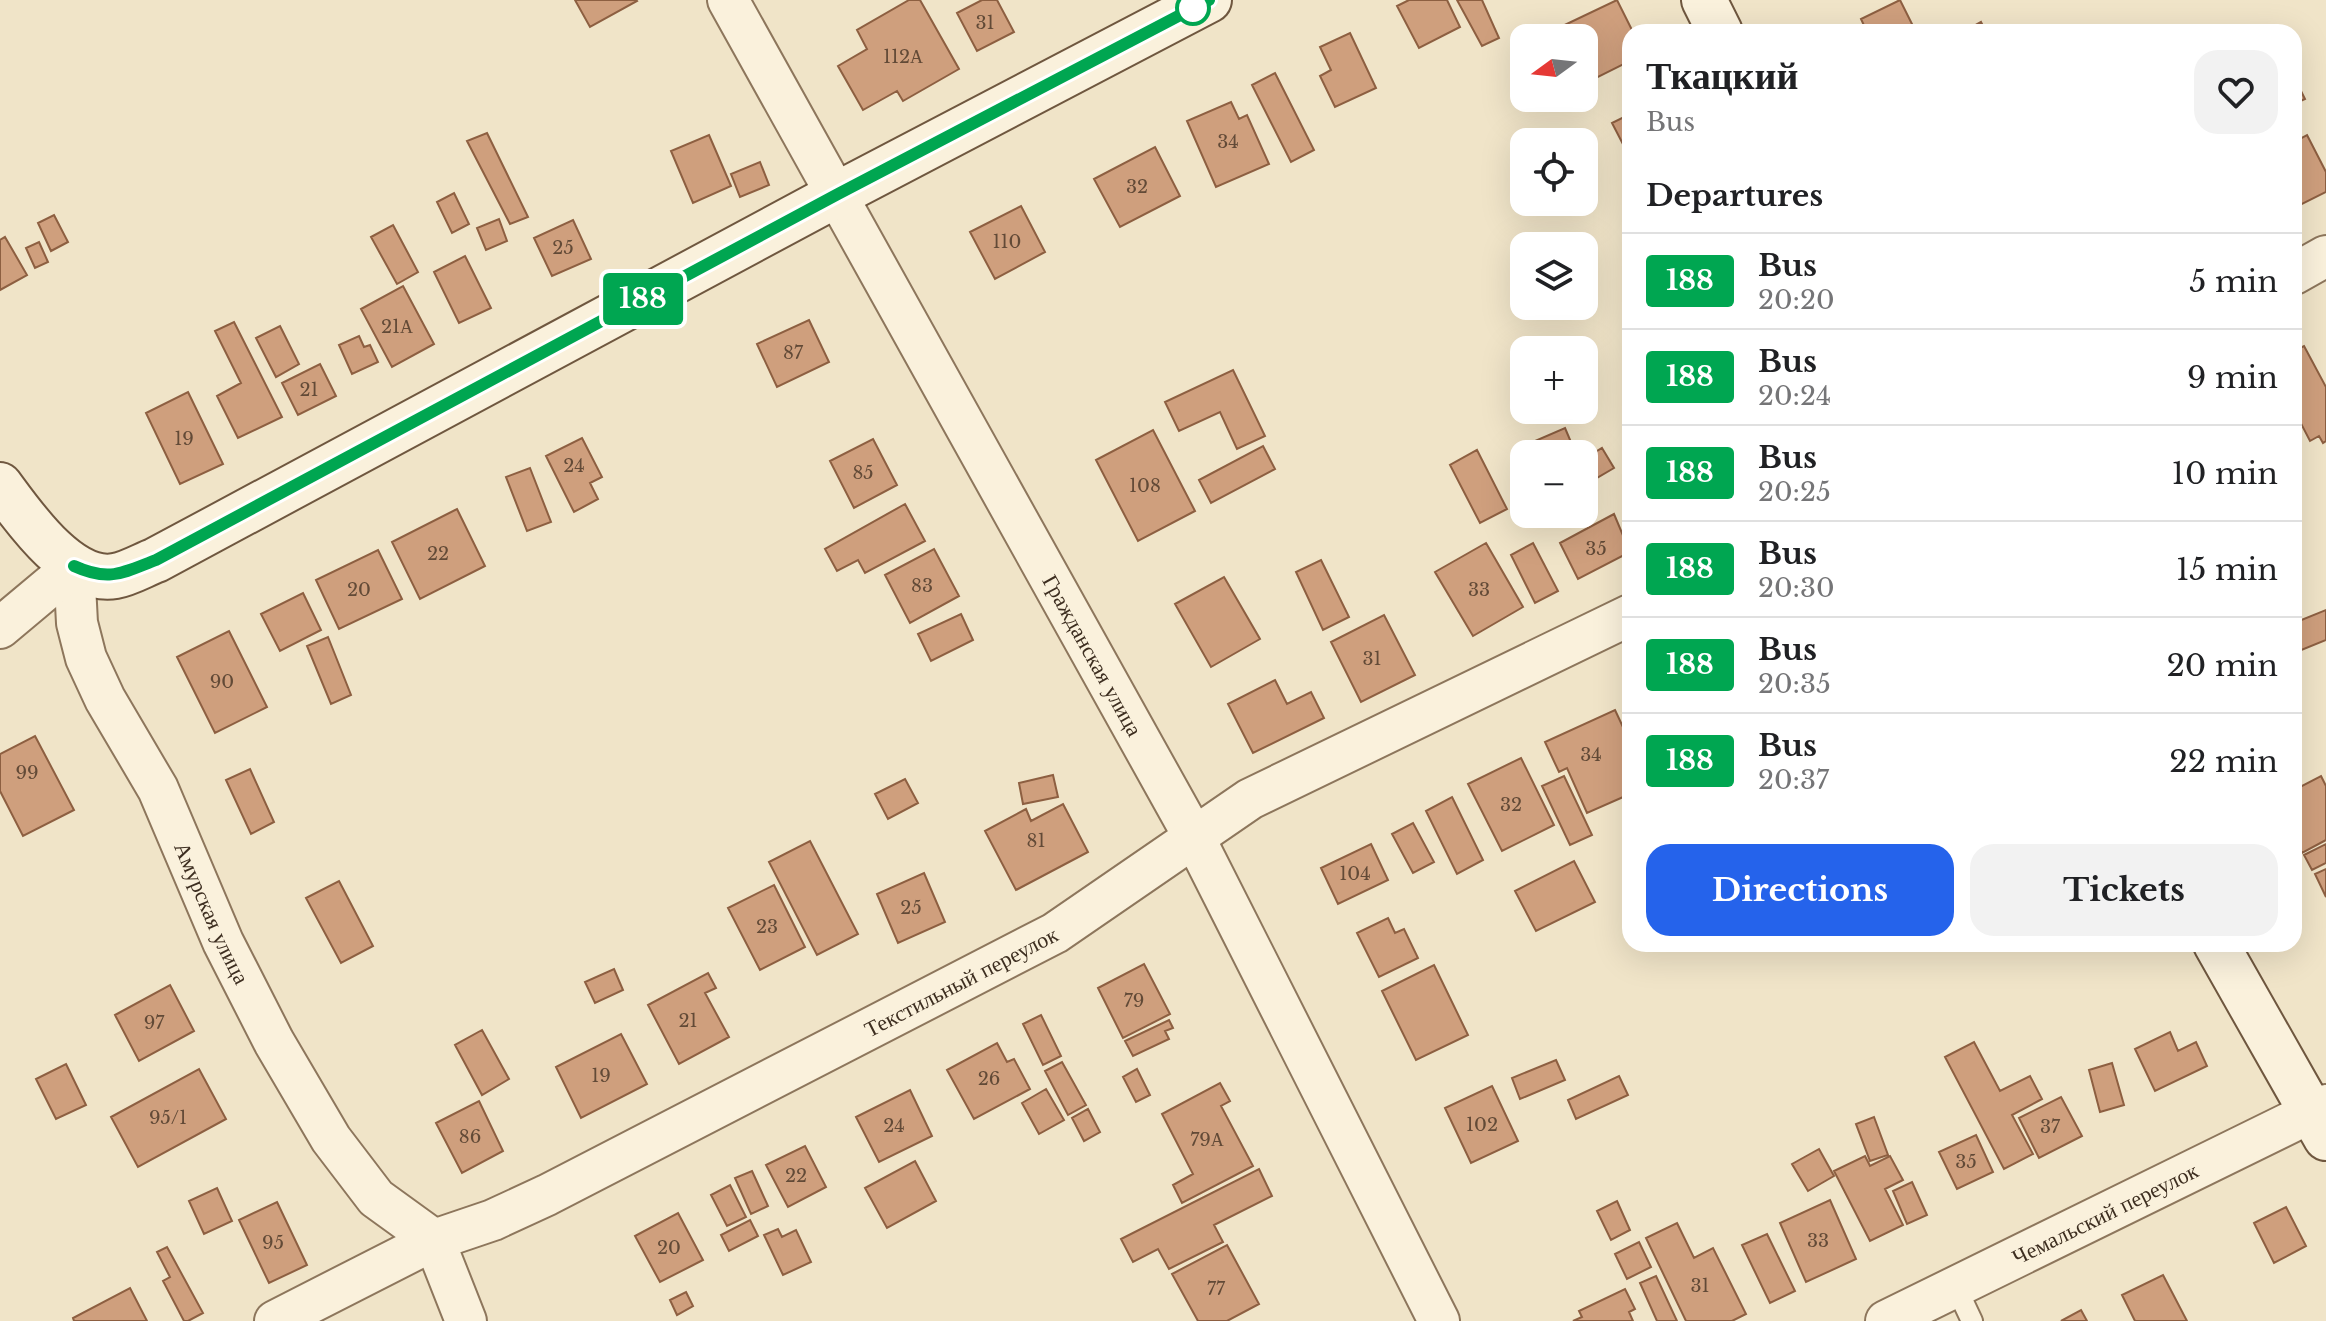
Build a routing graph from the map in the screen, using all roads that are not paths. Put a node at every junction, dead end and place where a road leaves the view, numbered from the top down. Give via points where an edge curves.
1 (728, 0) edge
2 (1209, 0) edge
3 (1704, 0) edge
4 (1716, 24) edge
5 (838, 194) junction
6 (2326, 256) edge
7 (2302, 270) edge
8 (0, 485) edge
9 (74, 566) junction
10 (1622, 619) edge
11 (0, 628) edge
12 (1194, 837) junction
13 (2221, 952) edge
14 (2321, 1118) edge
15 (434, 1240) junction
16 (1964, 1304) edge
17 (275, 1321) edge
18 (466, 1321) edge
19 (1439, 1321) edge
20 (1886, 1321) edge

1 - 5 street, Гражданская улица
2 - 5 street
3 - 4 street
5 - 9 street via 156,560 114,576 95,576
5 - 12 street, Гражданская улица
6 - 7 street
8 - 9 street via 34,529
9 - 11 street
9 - 15 street, Амурская улица via 77,623 86,658 158,789 223,942 274,1042 331,1139 376,1198
10 - 12 street, Текстильный переулок via 1250,799
12 - 15 street, Текстильный переулок via 1055,933 547,1195
12 - 19 street, Гражданская улица
13 - 14 street
14 - 16 street, Чемальский переулок
15 - 17 street, Текстильный переулок
15 - 18 street
16 - 20 street, Чемальский переулок

